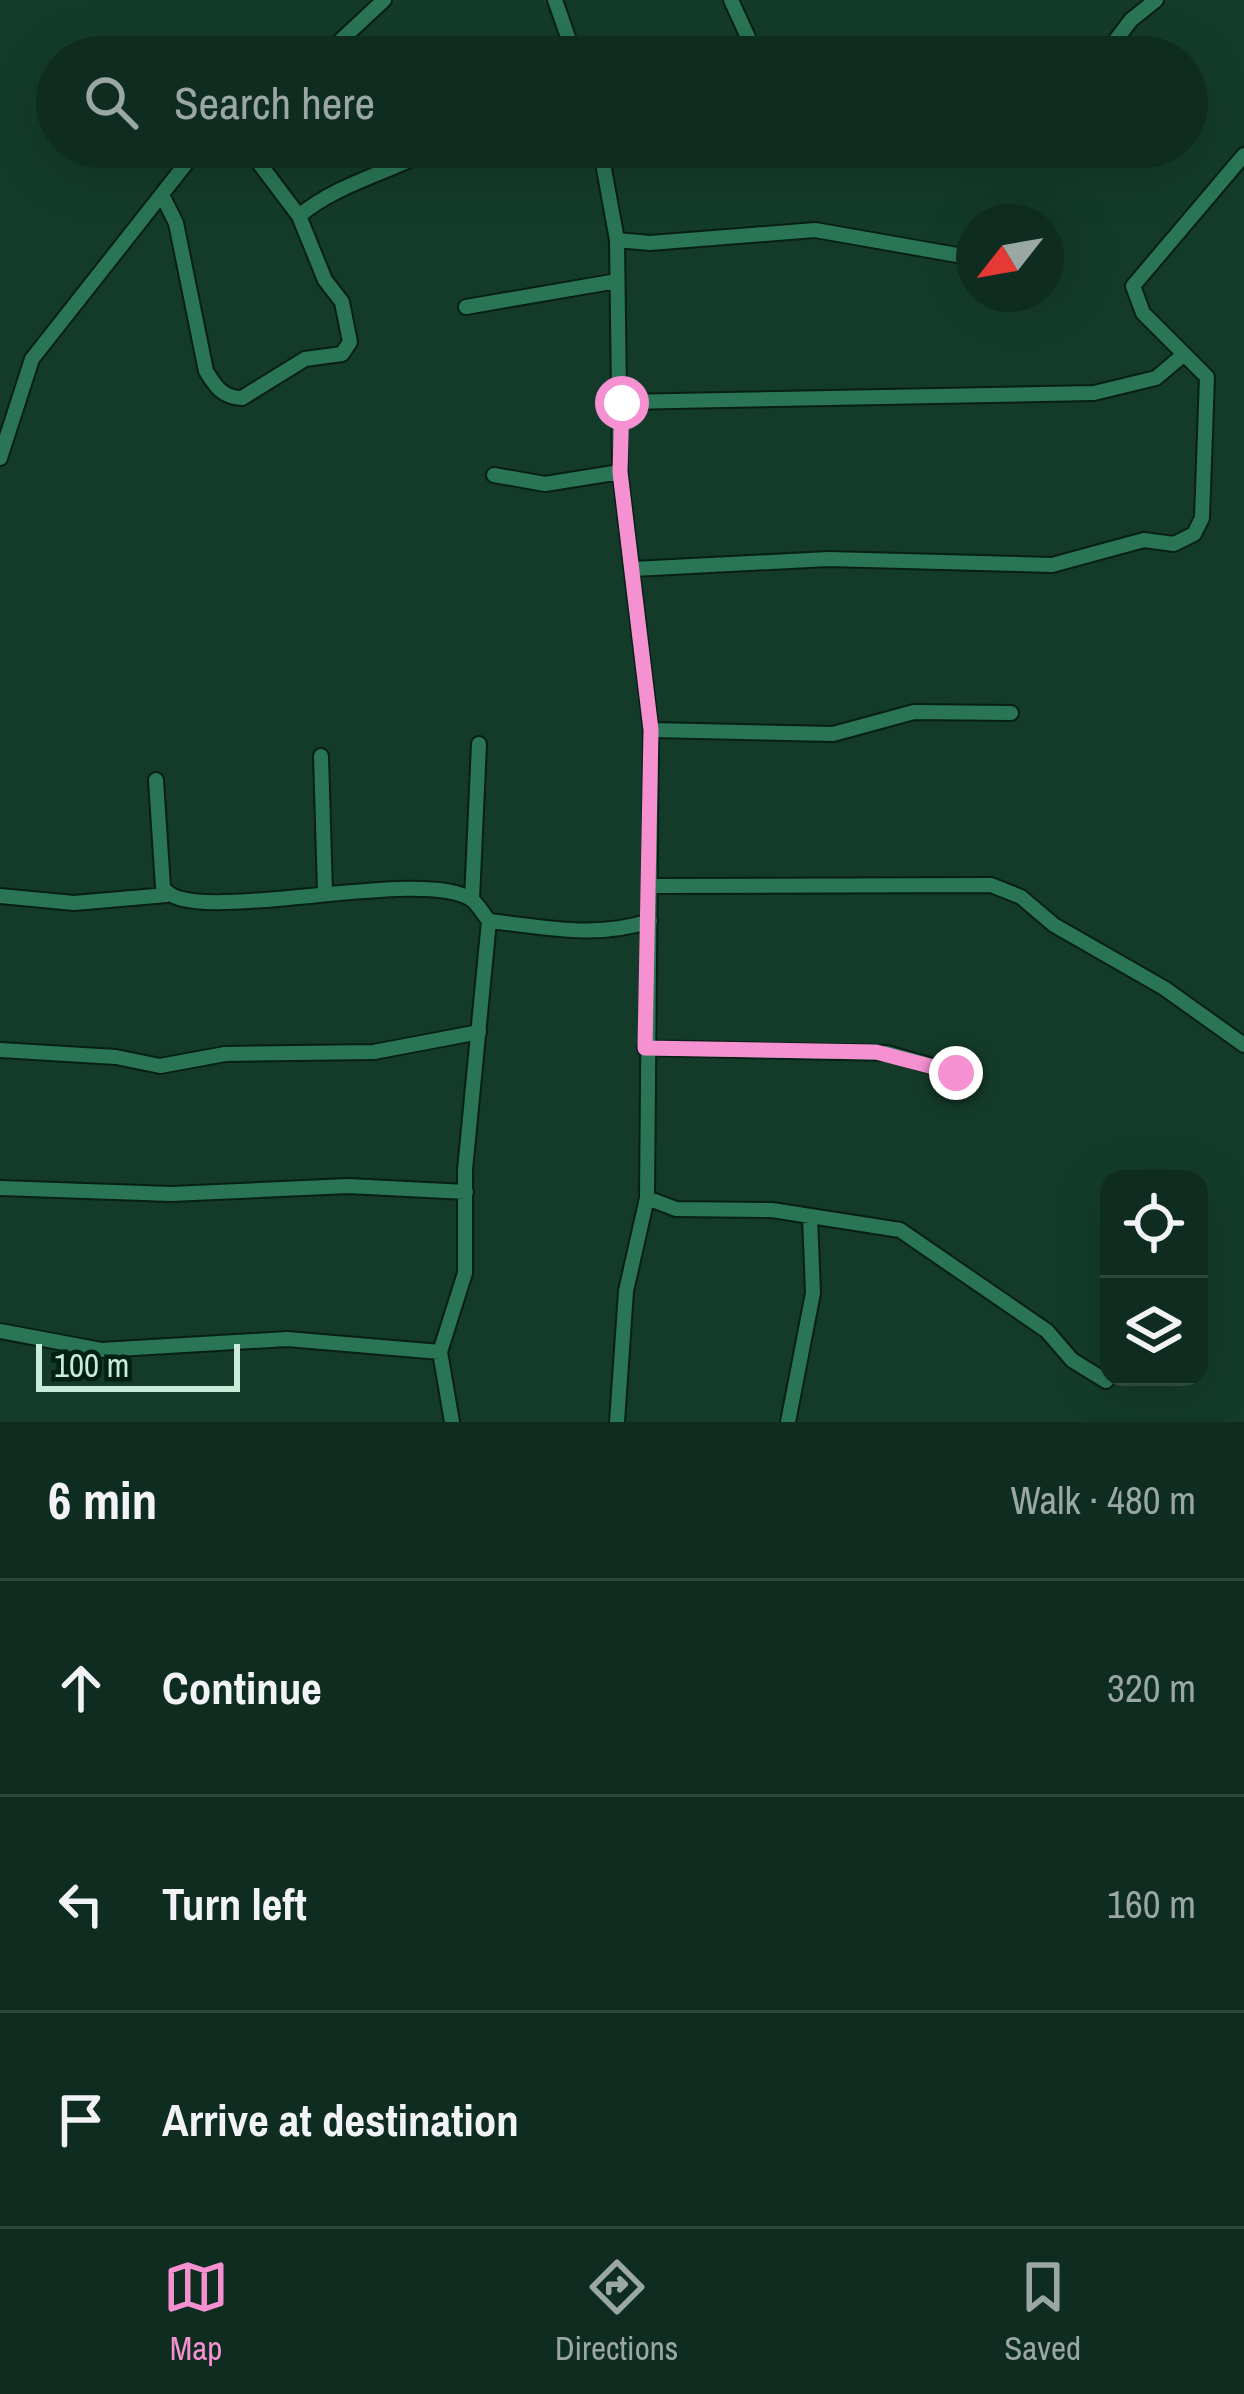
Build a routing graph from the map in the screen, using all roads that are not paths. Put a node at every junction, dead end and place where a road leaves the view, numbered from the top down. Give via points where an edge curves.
1 (384, 0) edge
2 (554, 0) edge
3 (731, 0) edge
4 (1156, 0) edge
5 (345, 36) edge
6 (567, 36) edge
7 (747, 36) edge
8 (1119, 36) edge
9 (1244, 155) edge
10 (183, 168) edge
11 (263, 168) edge
12 (382, 168) edge
13 (604, 168) edge
14 (1238, 174) edge
15 (162, 195) junction
16 (299, 216) junction
17 (617, 240) junction
18 (956, 255) edge
19 (617, 281) junction
20 (466, 307) dead end
21 (1181, 356) junction
22 (622, 403) junction
23 (4, 426) edge
24 (0, 458) edge
25 (620, 472) junction
26 (494, 475) dead end
27 (633, 569) junction
28 (1012, 713) dead end
29 (651, 730) junction
30 (479, 744) dead end
31 (321, 756) dead end
32 (155, 780) dead end
33 (651, 886) junction
34 (325, 892) junction
35 (167, 895) junction
36 (0, 896) edge
37 (472, 900) junction
38 (489, 921) junction
39 (650, 922) junction
40 (479, 1032) junction
41 (1244, 1045) edge
42 (645, 1048) junction
43 (0, 1050) edge
44 (956, 1073) dead end
45 (0, 1188) edge
46 (466, 1192) junction
47 (646, 1198) junction
48 (810, 1217) junction
49 (0, 1331) edge
50 (440, 1352) junction
51 (1100, 1377) edge
52 (452, 1422) edge
53 (616, 1422) edge
54 (788, 1422) edge

1 - 5 street
2 - 6 street
3 - 7 street
4 - 8 street
9 - 14 street
10 - 15 street
11 - 16 street
12 - 16 street
13 - 17 street
14 - 21 street via 1133,286 1143,313
15 - 16 street via 176,223 206,371 231,398 304,358 342,354 350,342 342,302
15 - 23 street via 32,359
17 - 18 street via 815,230
17 - 19 street
19 - 20 street
19 - 22 street
21 - 22 street via 1156,378 1094,393
21 - 27 street via 1207,377 1202,518 1194,534 1174,544 1144,540 1052,565 828,559
22 - 25 street
23 - 24 street
25 - 26 street via 544,484
25 - 27 street
27 - 29 street
28 - 29 street via 914,712 833,734
29 - 33 street
30 - 37 street
31 - 34 street
32 - 35 street
33 - 39 street
33 - 41 street via 991,885 1022,897
34 - 35 street via 255,904
34 - 37 street via 443,891
35 - 36 street via 74,903
37 - 38 street
38 - 39 street via 573,933
38 - 40 street
39 - 42 street
40 - 43 street via 374,1052 225,1054 160,1066
40 - 46 street
42 - 44 street via 876,1052
42 - 47 street
45 - 46 street
46 - 50 street via 465,1273
47 - 48 street via 676,1209
47 - 53 street via 626,1291
48 - 51 street via 900,1230
48 - 54 street via 813,1293
49 - 50 street via 101,1351 287,1339
50 - 52 street

